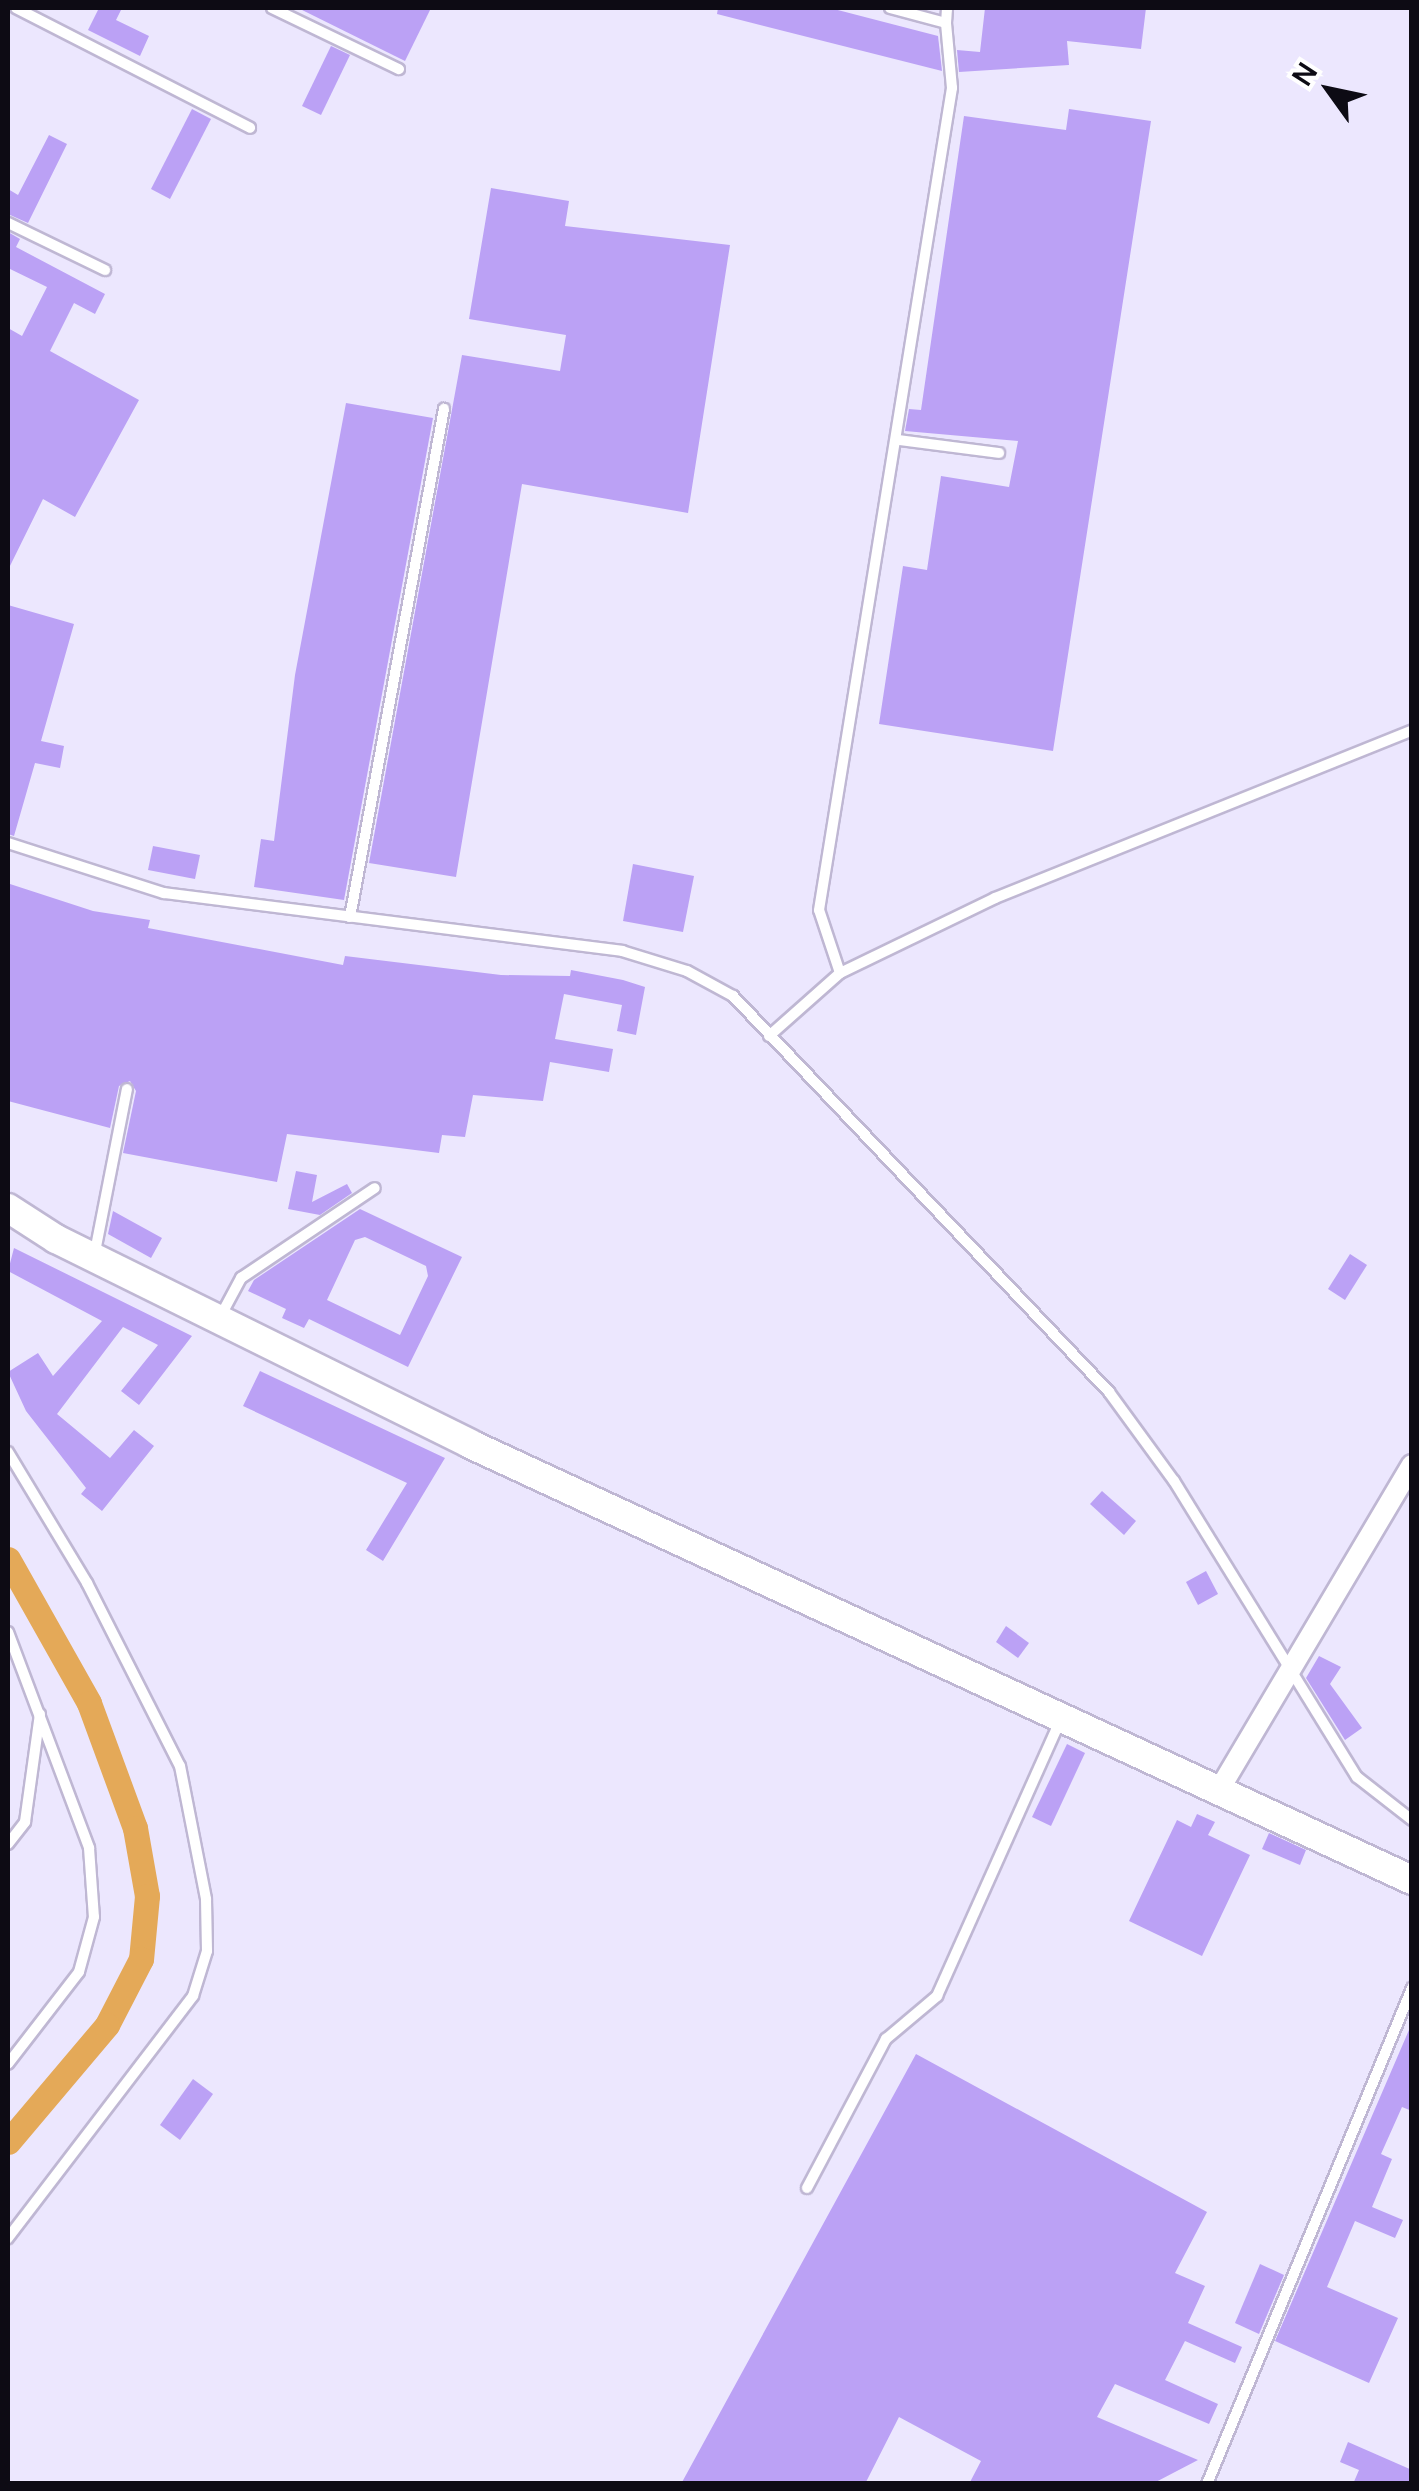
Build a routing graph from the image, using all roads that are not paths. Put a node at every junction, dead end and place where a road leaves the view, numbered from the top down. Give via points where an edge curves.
1 (16, 8) edge
2 (272, 8) edge
3 (890, 8) edge
4 (948, 8) edge
5 (946, 23) junction
6 (400, 69) dead end
7 (250, 128) dead end
8 (8, 224) edge
9 (105, 270) dead end
10 (444, 409) dead end
11 (899, 440) junction
12 (1000, 453) dead end
13 (1412, 730) edge
14 (8, 843) edge
15 (350, 917) junction
16 (840, 973) junction
17 (769, 1036) junction
18 (127, 1089) dead end
19 (375, 1188) dead end
20 (8, 1208) edge
21 (94, 1258) junction
22 (218, 1320) junction
23 (8, 1452) edge
24 (1408, 1480) edge
25 (8, 1632) edge
26 (1291, 1670) junction
27 (40, 1714) junction
28 (1062, 1716) junction
29 (1219, 1790) junction
30 (1412, 1820) edge
31 (8, 1844) edge
32 (1412, 1880) edge
33 (1412, 1988) edge
34 (8, 2064) edge
35 (807, 2188) dead end
36 (8, 2238) edge
37 (1207, 2484) edge

1 - 7 lane
2 - 6 lane
3 - 5 lane
4 - 5 lane
5 - 11 lane via 952,88
8 - 9 lane
10 - 15 lane
11 - 12 lane
11 - 16 lane via 818,910
13 - 16 lane via 995,898
14 - 15 lane via 164,893
15 - 17 lane via 622,950 688,971 732,996
16 - 17 lane
17 - 26 lane via 1110,1392 1174,1480
18 - 21 lane
19 - 22 lane via 241,1278
20 - 21 main road
21 - 22 main road
22 - 28 main road via 470,1444
23 - 36 lane via 87,1583 180,1766 206,1899 207,1951 192,1996
24 - 26 street
25 - 27 lane
26 - 29 street
26 - 30 lane via 1357,1777
27 - 31 lane via 24,1822
27 - 34 lane via 89,1848 94,1917 79,1972
28 - 29 main road
28 - 35 lane via 937,1996 886,2039
29 - 32 main road
33 - 37 lane

